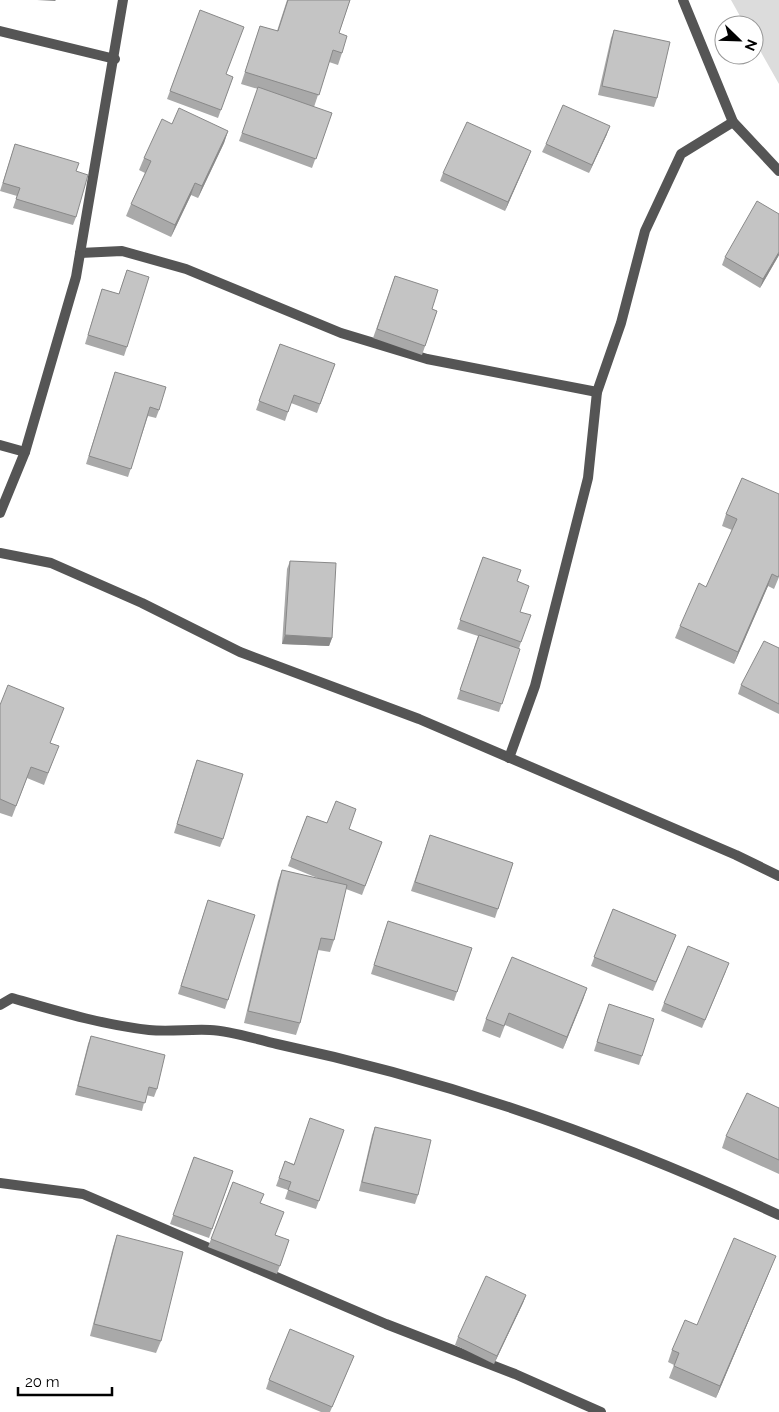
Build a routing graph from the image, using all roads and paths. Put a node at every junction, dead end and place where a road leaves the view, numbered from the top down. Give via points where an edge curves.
1 (124, 0) edge
2 (683, 0) edge
3 (0, 32) edge
4 (115, 59) junction
5 (733, 122) junction
6 (779, 171) edge
7 (80, 253) junction
8 (598, 392) junction
9 (0, 446) edge
10 (25, 452) junction
11 (0, 513) edge
12 (0, 553) edge
13 (509, 758) junction
14 (779, 876) edge
15 (0, 1006) edge
16 (0, 1184) edge
17 (779, 1215) edge
18 (601, 1412) edge

1 - 4 street
2 - 5 street
3 - 4 street
4 - 7 street
5 - 6 street
5 - 8 street via 681,154 645,231
7 - 8 street via 122,252 186,269 342,333 427,359
7 - 10 street via 76,277
8 - 13 street via 588,478 535,686
9 - 10 street
10 - 11 street
12 - 13 street via 51,563 142,603 240,652 419,719
13 - 14 street
15 - 17 street via 12,998 66,1014 150,1030 212,1030 415,1077 512,1106 728,1191
16 - 18 street via 83,1194

